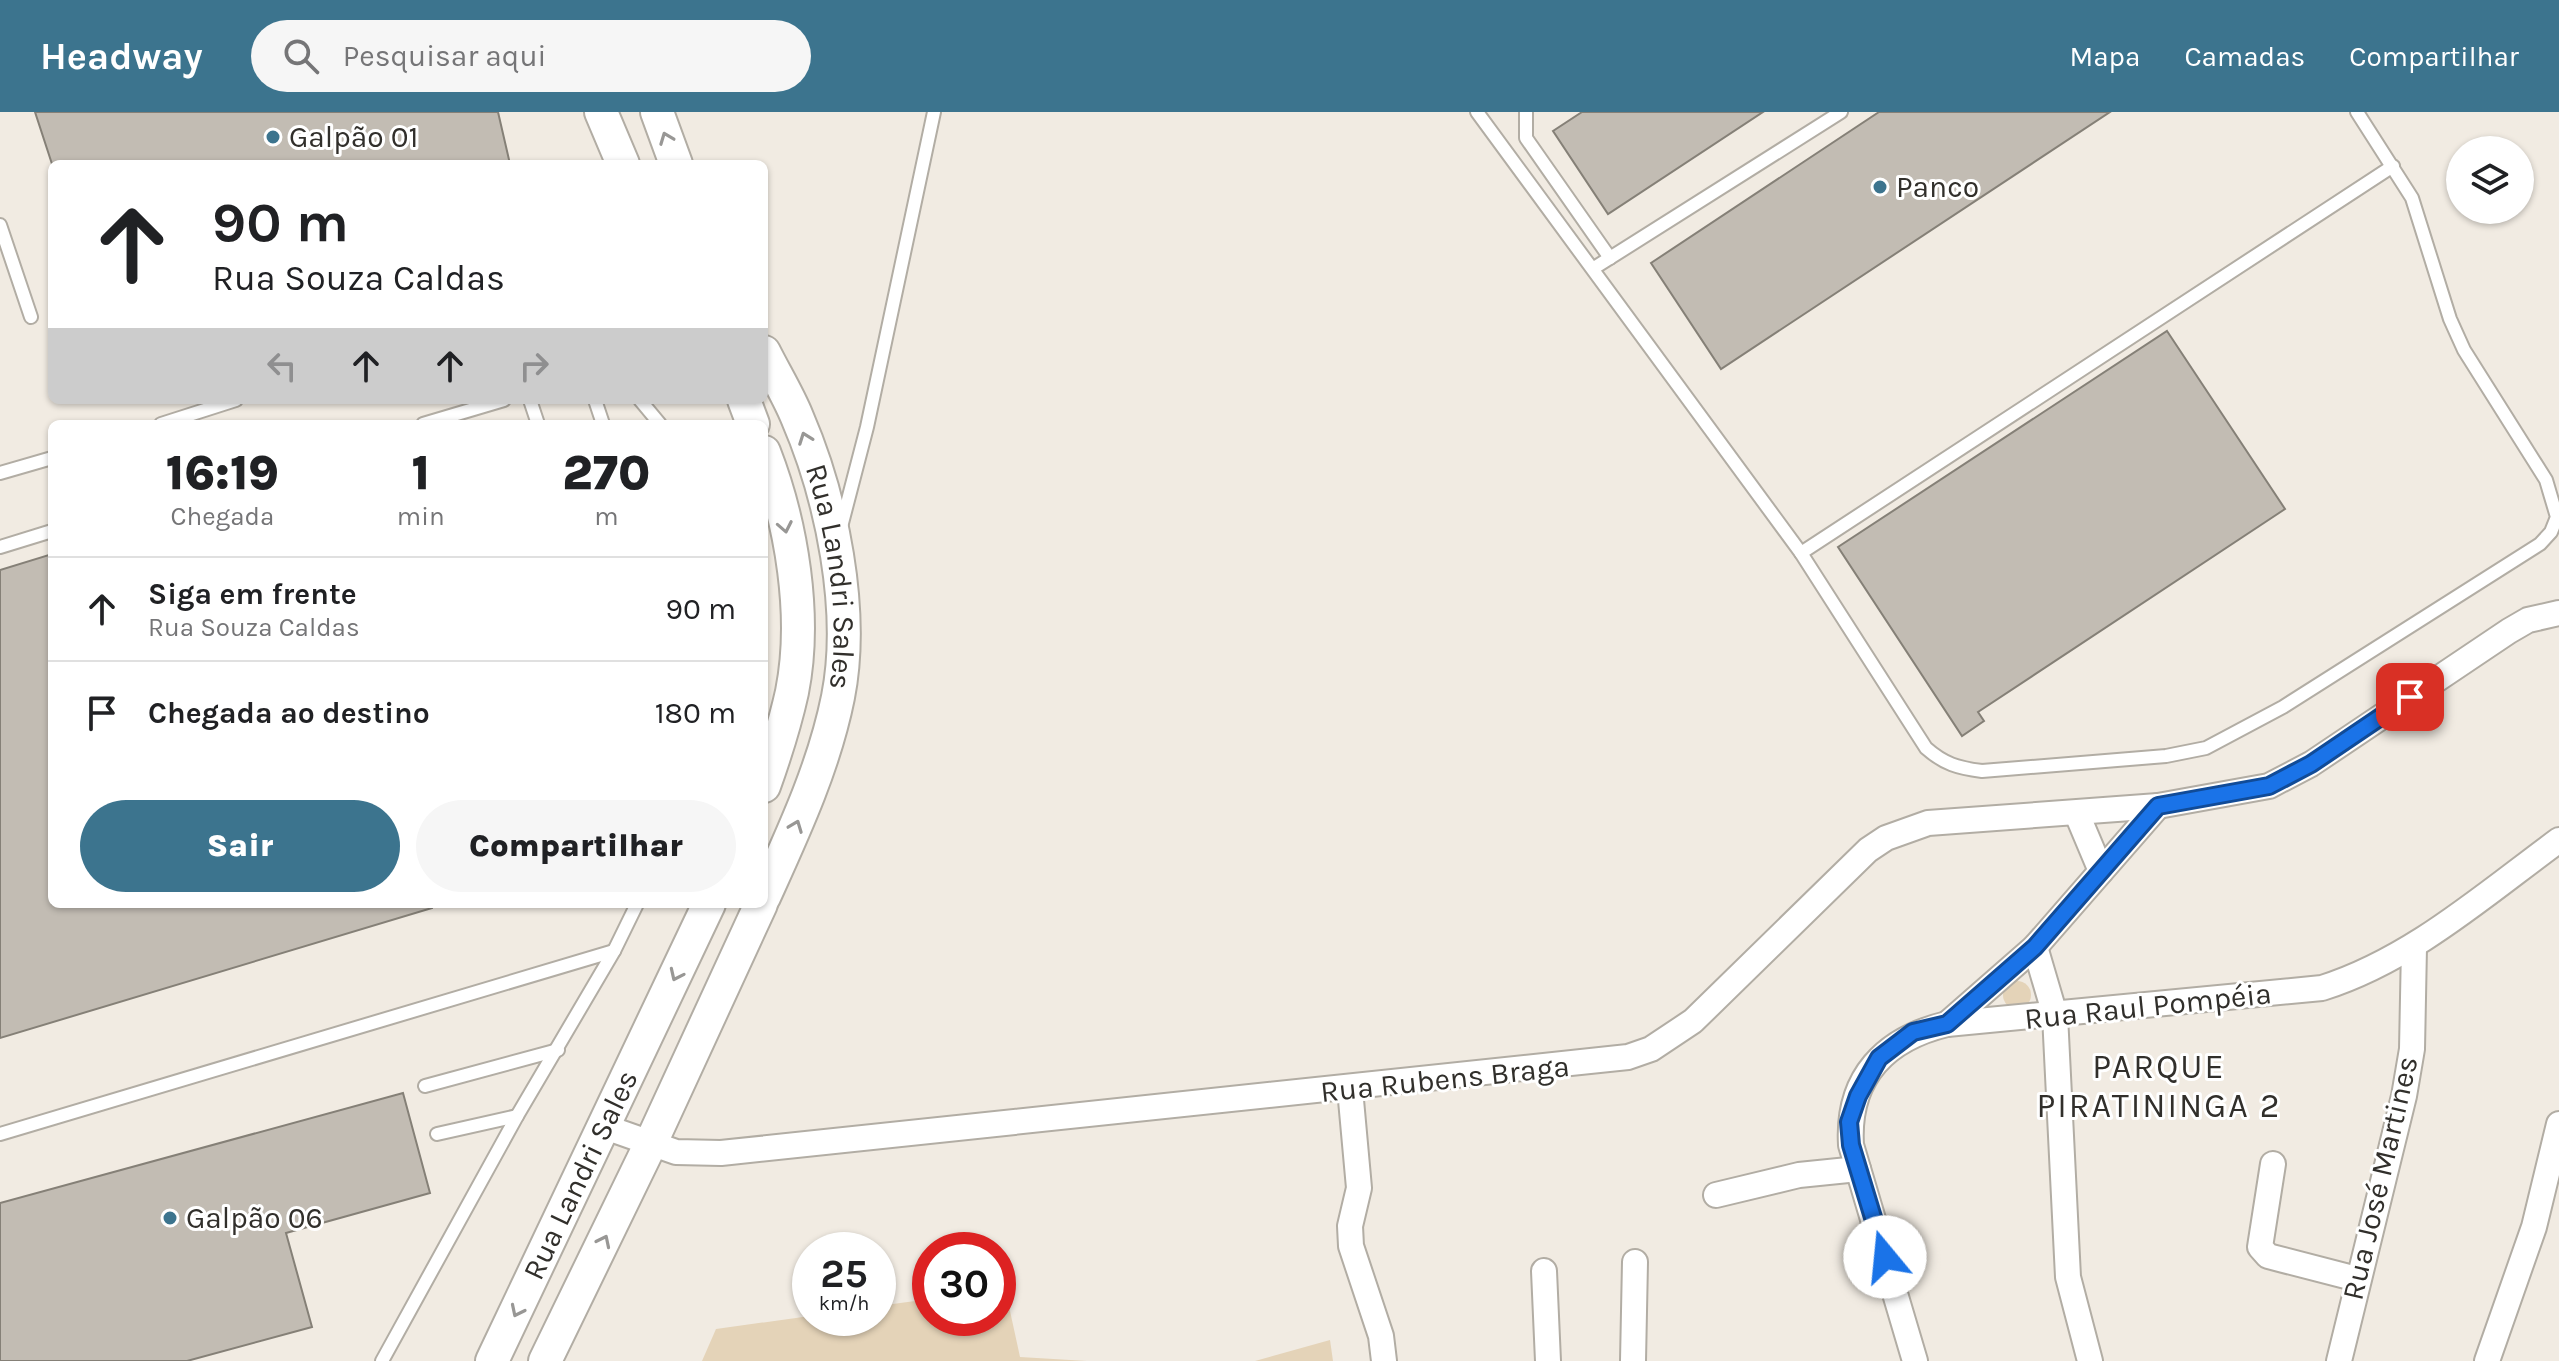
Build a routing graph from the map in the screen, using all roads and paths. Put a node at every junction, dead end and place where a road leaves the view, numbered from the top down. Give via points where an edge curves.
1 (657, 112) edge
2 (934, 112) edge
3 (1477, 112) edge
4 (1526, 112) edge
5 (1841, 112) edge
6 (2357, 112) edge
7 (603, 117) edge
8 (600, 160) edge
9 (621, 160) edge
10 (675, 160) edge
11 (2393, 166) junction
12 (0, 225) edge
13 (1610, 258) junction
14 (1594, 268) junction
15 (31, 317) dead end
16 (768, 367) edge
17 (224, 404) edge
18 (491, 404) edge
19 (643, 404) edge
20 (472, 410) junction
21 (174, 420) edge
22 (437, 420) edge
23 (476, 420) edge
24 (657, 420) edge
25 (48, 459) edge
26 (768, 465) edge
27 (0, 473) edge
28 (48, 532) edge
29 (0, 547) edge
30 (836, 550) junction
31 (1801, 553) junction
32 (2559, 613) edge
33 (768, 773) edge
34 (2158, 806) junction
35 (2077, 814) junction
36 (2559, 840) edge
37 (2101, 871) junction
38 (768, 888) edge
39 (635, 908) edge
40 (707, 908) edge
41 (759, 908) edge
42 (2035, 947) junction
43 (2414, 947) junction
44 (614, 951) junction
45 (2055, 1015) junction
46 (1947, 1024) junction
47 (558, 1050) junction
48 (425, 1086) dead end
49 (1350, 1089) junction
50 (517, 1116) junction
51 (2559, 1124) edge
52 (605, 1127) junction
53 (0, 1134) edge
54 (437, 1134) dead end
55 (650, 1145) junction
56 (2273, 1164) dead end
57 (1858, 1169) junction
58 (1716, 1195) dead end
59 (1635, 1262) dead end
60 (1544, 1271) dead end
61 (2357, 1279) junction
62 (382, 1361) edge
63 (492, 1361) edge
64 (545, 1361) edge
65 (1384, 1361) edge
66 (1548, 1361) edge
67 (1633, 1361) edge
68 (1915, 1361) edge
69 (2090, 1361) edge
70 (2339, 1361) edge
71 (2487, 1361) edge

10 -> 1 street
2 - 30 lane
3 - 14 lane
4 - 13 lane via 1526,138
5 - 13 lane
6 - 11 lane
7 - 8 street
7 - 9 street
11 - 31 lane
11 - 31 lane via 2426,234 2464,350 2550,489 2557,517 2540,544 2283,707 2206,748 1982,771 1956,768 1926,748
12 - 15 lane
13 - 14 lane
14 - 31 lane
30 -> 16 street, Rua Landri Sales via 813,458 797,415
17 - 21 lane
18 - 20 lane
19 - 24 lane
20 - 22 lane
20 - 23 lane
25 - 27 lane
26 -> 33 street, Rua Landri Sales via 792,563 797,637 793,690
28 - 29 lane
38 -> 30 street, Rua Landri Sales via 809,793 838,698 843,616
32 - 34 street, Rua Rubens Braga via 2509,631 2311,764 2269,786
34 - 35 street, Rua Rubens Braga
34 - 37 street
35 - 37 street
35 - 49 street, Rua Rubens Braga via 1928,823 1886,838 1693,1021 1651,1049 1583,1064
36 - 43 street, Rua Raul Pompéia
37 - 42 street
39 - 44 lane
40 -> 52 street, Rua Landri Sales
41 - 55 street, Rua Landri Sales
42 - 45 street
42 - 46 street
43 - 45 street, Rua Raul Pompéia via 2322,988
43 - 61 street, Rua José Martines via 2408,1073
44 - 47 lane
44 - 53 lane
45 - 46 street, Rua Raul Pompéia
45 - 69 street via 2068,1277
46 - 57 street, Rua Raul Pompéia via 1894,1043 1867,1075 1849,1122
47 - 48 lane
47 - 50 lane
49 - 55 street, Rua Rubens Braga via 721,1153 676,1152
49 - 65 street via 1359,1188 1351,1246 1381,1336
50 - 54 lane
50 - 62 lane
51 - 71 street via 2534,1227
52 - 55 street, Rua Rubens Braga
52 -> 63 street, Rua Landri Sales
64 -> 55 street, Rua Landri Sales
56 - 61 street via 2260,1247 2268,1256
57 - 58 street via 1799,1175
57 - 68 street, Rua Raul Pompéia
59 - 67 street
60 - 66 street
61 - 70 street, Rua José Martines

